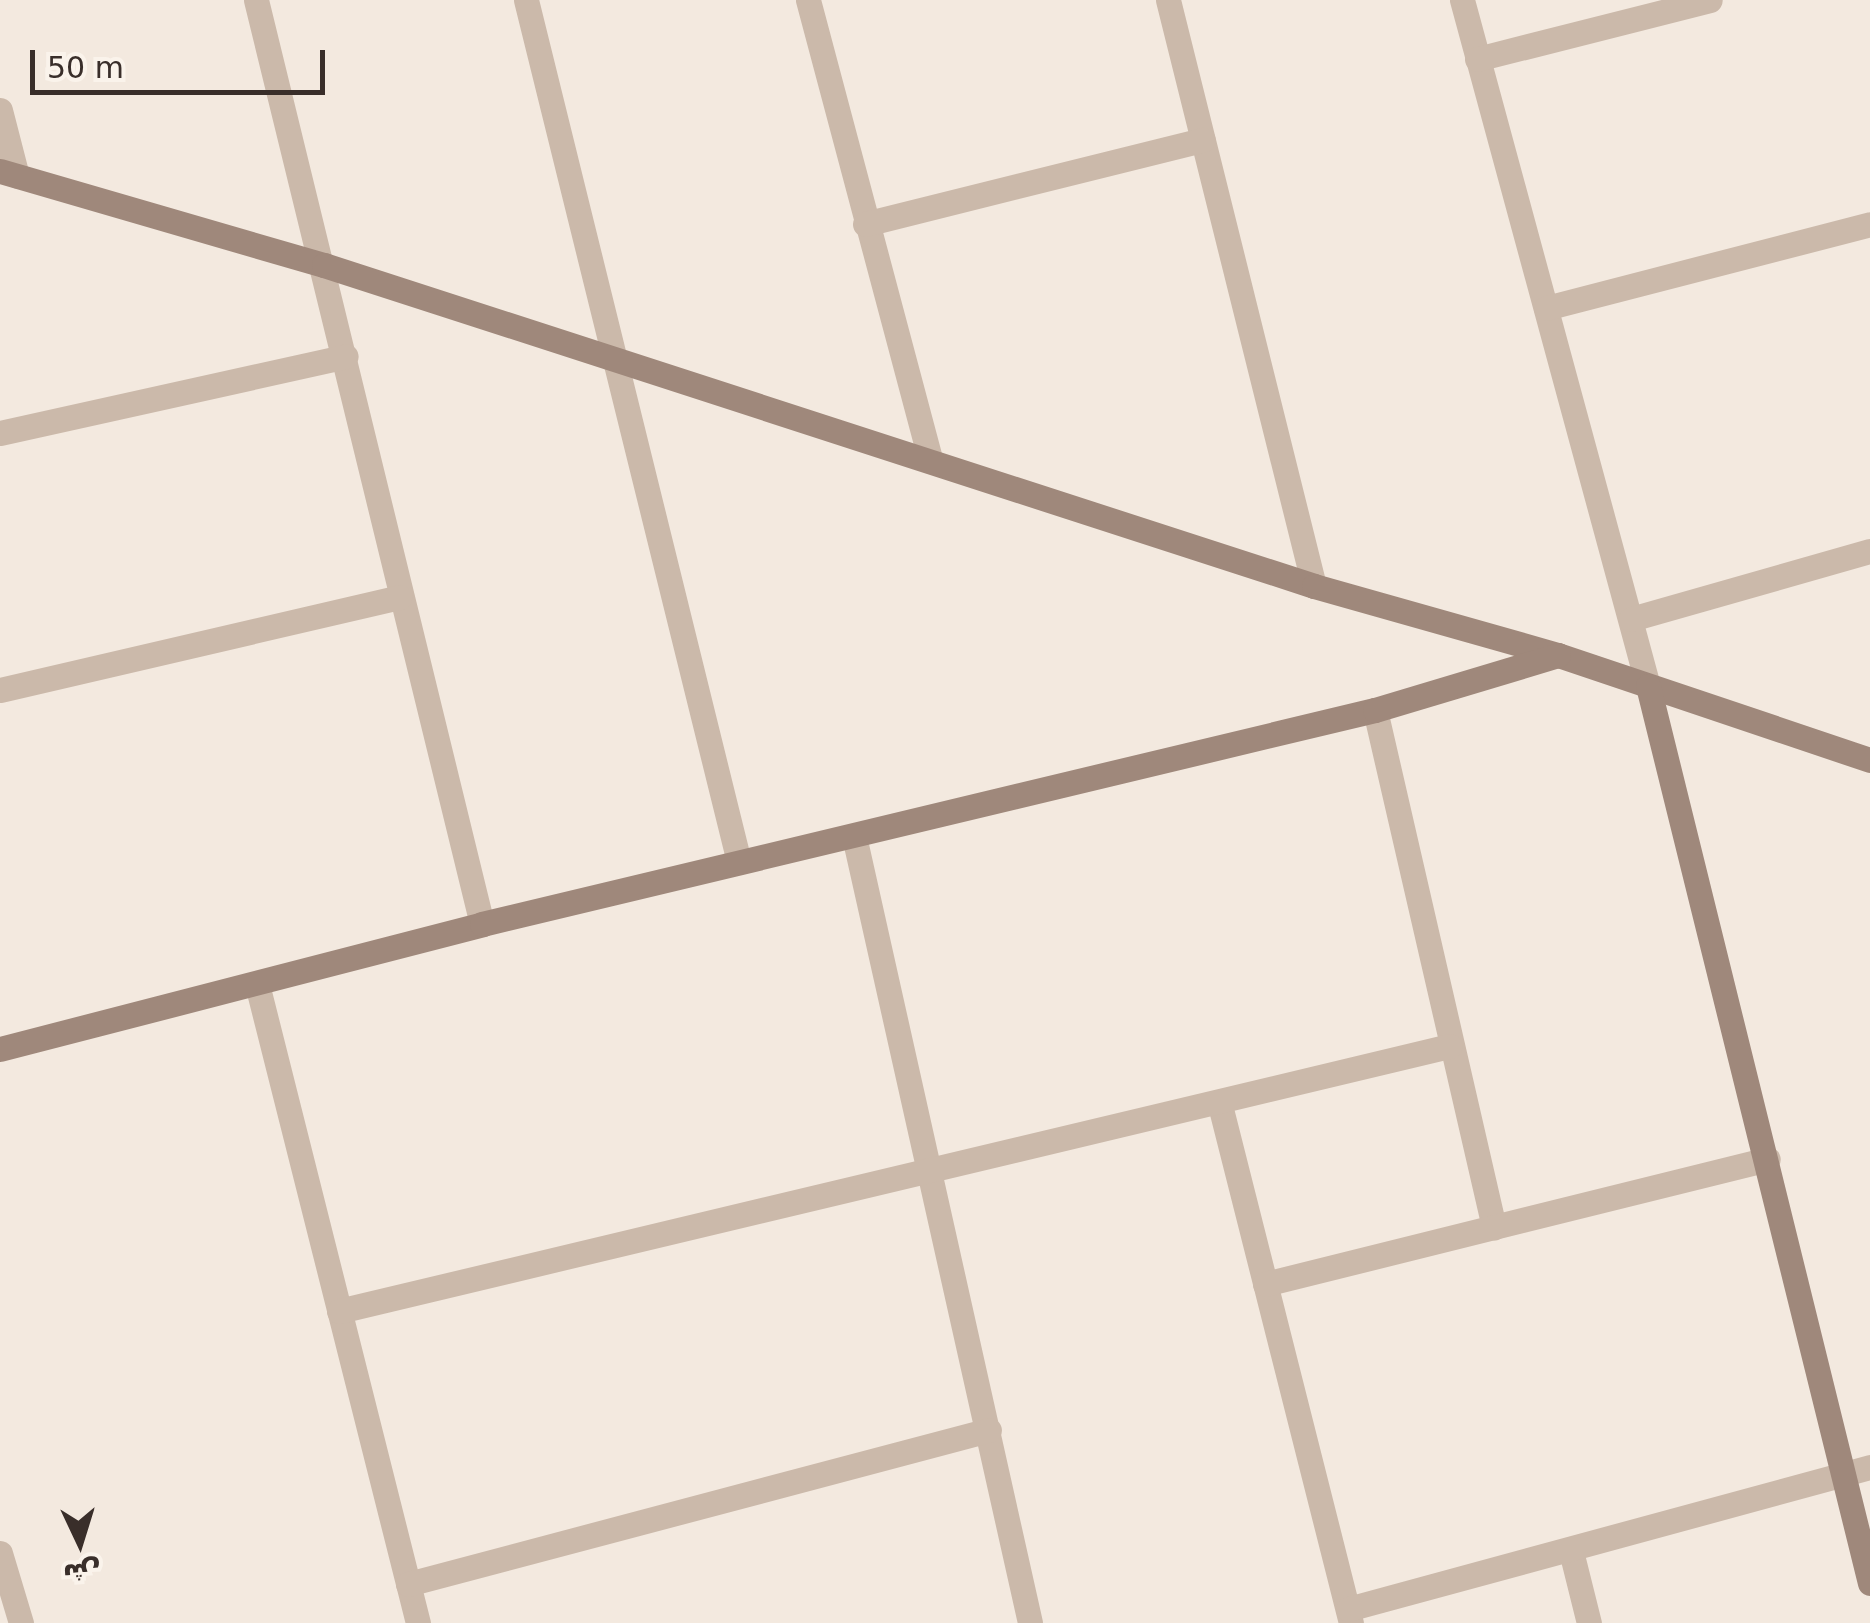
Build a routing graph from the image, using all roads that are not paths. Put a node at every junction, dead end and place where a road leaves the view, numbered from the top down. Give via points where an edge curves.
1 (256, 0) edge
2 (526, 0) edge
3 (808, 0) edge
4 (1168, 0) edge
5 (1462, 0) edge
6 (1710, 0) edge
7 (1477, 59) junction
8 (0, 110) edge
9 (1203, 140) junction
10 (8, 174) edge
11 (865, 224) junction
12 (1870, 224) edge
13 (324, 265) junction
14 (1546, 308) junction
15 (346, 356) junction
16 (619, 363) junction
17 (0, 433) edge
18 (930, 460) junction
19 (1870, 550) edge
20 (1314, 586) junction
21 (399, 597) junction
22 (1631, 618) junction
23 (1558, 654) junction
24 (1648, 686) junction
25 (0, 690) edge
26 (1375, 710) junction
27 (1870, 760) edge
28 (854, 836) junction
29 (739, 862) junction
30 (482, 924) junction
31 (257, 984) junction
32 (1450, 1046) junction
33 (0, 1049) edge
34 (1220, 1104) junction
35 (1768, 1160) junction
36 (931, 1173) junction
37 (1494, 1227) junction
38 (1265, 1284) junction
39 (339, 1310) junction
40 (990, 1430) junction
41 (1870, 1467) edge
42 (1840, 1474) junction
43 (1571, 1551) junction
44 (0, 1553) edge
45 (1870, 1583) edge
46 (408, 1584) junction
47 (1349, 1616) edge
48 (21, 1623) edge
49 (418, 1623) edge
50 (1030, 1623) edge
51 (1589, 1623) edge

1 - 13 street
2 - 16 street
3 - 11 street
4 - 9 street
5 - 7 street
6 - 7 street
7 - 14 street
8 - 10 street
9 - 11 street
9 - 20 street
10 - 13 street
11 - 18 street
12 - 14 street
13 - 15 street
13 - 16 street
14 - 22 street
15 - 17 street
15 - 21 street
16 - 18 street
16 - 29 street
18 - 20 street
19 - 22 street
20 - 23 street
21 - 25 street
21 - 30 street
22 - 24 street
23 - 24 street
23 - 26 street
24 - 27 street
24 - 35 street
26 - 28 street
26 - 32 street
28 - 29 street
28 - 36 street
29 - 30 street
30 - 31 street
31 - 33 street
31 - 39 street
32 - 34 street
32 - 37 street
34 - 36 street
34 - 38 street
35 - 37 street
35 - 42 street
36 - 39 street
36 - 40 street
37 - 38 street
38 - 47 street
39 - 46 street
40 - 46 street
40 - 50 street
41 - 42 street
42 - 43 street
42 - 45 street
43 - 47 street
43 - 51 street
44 - 48 street
46 - 49 street

